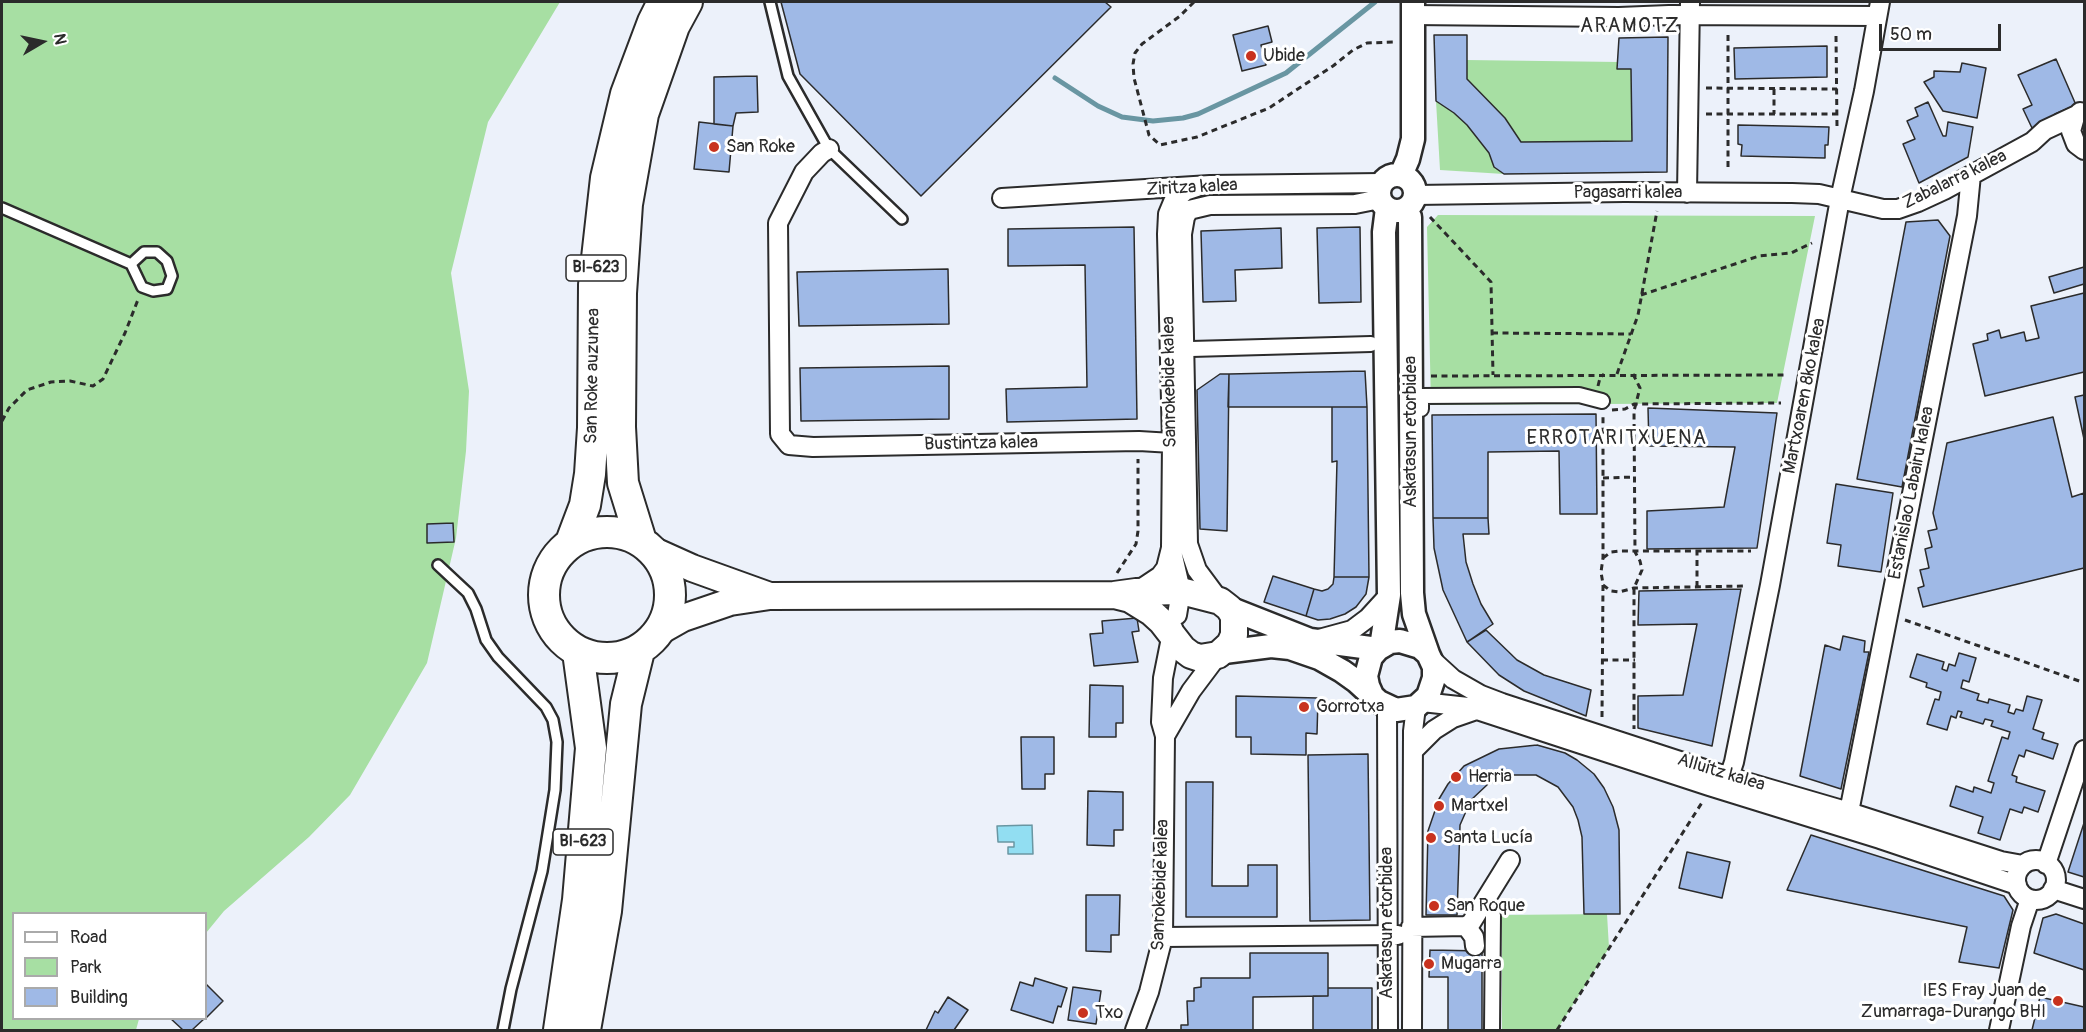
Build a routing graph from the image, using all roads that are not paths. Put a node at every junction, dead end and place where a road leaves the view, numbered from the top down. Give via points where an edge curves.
1 (663, 2) edge
2 (687, 2) edge
3 (770, 2) edge
4 (1690, 8) edge
5 (1879, 9) edge
6 (1412, 16) edge
7 (2081, 113) edge
8 (2032, 142) junction
9 (2081, 148) edge
10 (829, 149) junction
11 (1971, 174) junction
12 (1197, 187) junction
13 (1687, 193) junction
14 (1395, 195) junction
15 (1002, 198) dead end
16 (1840, 199) junction
17 (1197, 207) joint
18 (2, 208) edge
19 (902, 219) dead end
20 (131, 264) junction
21 (1371, 344) dead end
22 (1191, 349) dead end
23 (1602, 401) road end
24 (1420, 409) dead end
25 (1172, 444) junction
26 (571, 542) junction
27 (646, 545) junction
28 (1171, 547) junction
29 (438, 565) dead end
30 (1122, 588) junction
31 (1389, 595) junction
32 (770, 596) junction
33 (1191, 614) junction
34 (660, 631) junction
35 (1310, 640) junction
36 (1379, 648) junction
37 (639, 651) junction
38 (578, 652) junction
39 (1221, 653) junction
40 (1429, 656) junction
41 (1380, 701) junction
42 (1419, 704) junction
43 (1476, 710) junction
44 (1165, 736) junction
45 (2085, 750) edge
46 (1413, 751) junction
47 (1729, 777) junction
48 (1849, 812) junction
49 (1510, 860) dead end
50 (2046, 864) junction
51 (2023, 866) junction
52 (2017, 885) junction
53 (2054, 889) junction
54 (2030, 899) junction
55 (2085, 899) edge
56 (1493, 915) dead end
57 (1466, 926) junction
58 (1411, 931) junction
59 (1388, 935) junction
60 (1163, 937) junction
61 (1475, 946) dead end
62 (503, 1030) edge
63 (559, 1030) edge
64 (585, 1030) edge
65 (1135, 1030) edge
66 (1388, 1030) edge
67 (1412, 1030) edge
68 (1492, 1030) edge
69 (1999, 1030) edge

1 - 26 main road, San Roke auzunea / BI-623 via 626,94 606,178 594,285 590,474 585,505
2 - 27 main road, BI-623 via 674,26 643,114 627,204 621,293 623,483
3 - 10 lane via 788,76
4 - 5 street, Martxoaren 8ko kalea
4 - 6 street, Martxoaren 8ko kalea via 1614,17
4 - 13 street
5 - 16 street, Martxoaren 8ko kalea
6 - 14 street, Askatasun etorbidea via 1413,139
7 - 8 street, Zabalarra kalea via 2045,130
7 - 9 street via 2071,131
8 - 9 street, Zabalarra kalea via 2053,138
8 - 11 street, Zabalarra kalea
10 - 19 lane
10 - 25 street, Bustintza kalea via 804,171 778,223 780,434 789,445 1127,441
11 - 16 street, Zabalarra kalea via 1898,209
11 - 48 street, Estanislao Labairu kalea via 1967,216
12 - 14 street, Ziritza kalea
12 - 15 street, Ziritza kalea
12 - 25 street, Sanrokebide kalea via 1173,202 1168,214
13 - 14 street, Pagasarri kalea
13 - 16 street, Pagasarri kalea via 1801,194
14 - 17 street, Ziritza kalea via 1355,204
14 - 31 street, Askatasun etorbidea via 1384,232
14 - 40 street, Askatasun etorbidea via 1410,216 1412,593 1414,614
16 - 47 street, Martxoaren 8ko kalea via 1770,585
17 - 33 street, Sanrokebide kalea via 1185,217 1182,234 1188,535 1197,570
18 - 20 lane
20 - 20 lane via 142,287 153,291 167,289 172,276 168,261 158,252 144,252
21 - 22 street
23 - 24 street, Askatasun etorbidea via 1563,394 1421,396
25 - 28 street, Sanrokebide kalea
26 - 27 main road via 593,532 618,532
26 - 38 main road, BI-623 via 555,558 546,578 543,599 548,621 561,639
27 - 32 main road via 692,568
27 - 34 main road, BI-623 via 665,568 671,589 669,611
28 - 30 street via 1160,576
28 - 33 street, Sanrokebide kalea
29 - 62 lane via 468,593 486,640 553,720 555,790 542,871
30 - 32 main road
30 - 33 main road
30 - 33 main road via 1130,599 1157,617
31 - 35 street via 1352,630
31 - 36 street, Askatasun etorbidea
32 - 34 main road via 730,602 683,618
33 - 35 street
33 - 39 main road via 1191,655 1200,658
33 - 39 main road via 1234,616 1234,635
33 - 44 street, Sanrokebide kalea via 1163,678 1161,722
34 - 37 main road, BI-623
35 - 36 street
36 - 40 street via 1400,641 1420,647
36 - 41 street via 1367,666 1366,676 1368,686
37 - 38 main road, BI-623 via 619,658 598,659
37 - 64 main road, BI-623 via 626,704 606,911
38 - 63 main road, BI-623 via 591,748 578,900
39 - 41 street via 1271,646 1290,648 1326,662
39 - 44 street via 1191,691
40 - 42 street via 1434,668 1432,688
40 - 47 street, Alluitz kalea via 1453,679 1481,695
41 - 42 street via 1405,710
41 - 59 street, Askatasun etorbidea
42 - 43 street, Alluitz kalea via 1453,704
42 - 46 street, Askatasun etorbidea
43 - 46 street via 1434,730
43 - 52 street, Alluitz kalea
44 - 60 street, Sanrokebide kalea
45 - 50 street
46 - 58 street, Askatasun etorbidea
47 - 48 street, Alluitz kalea
48 - 51 street, Alluitz kalea
49 - 57 street
50 - 51 street via 2034,861
50 - 53 street via 2055,878
51 - 52 street via 2017,874
52 - 54 street
53 - 54 street via 2046,897
53 - 55 street
54 - 69 street
56 - 68 street
57 - 58 street
57 - 61 street
58 - 59 street
58 - 67 street, Askatasun etorbidea
59 - 60 street
59 - 66 street, Askatasun etorbidea
60 - 65 street, Sanrokebide kalea

